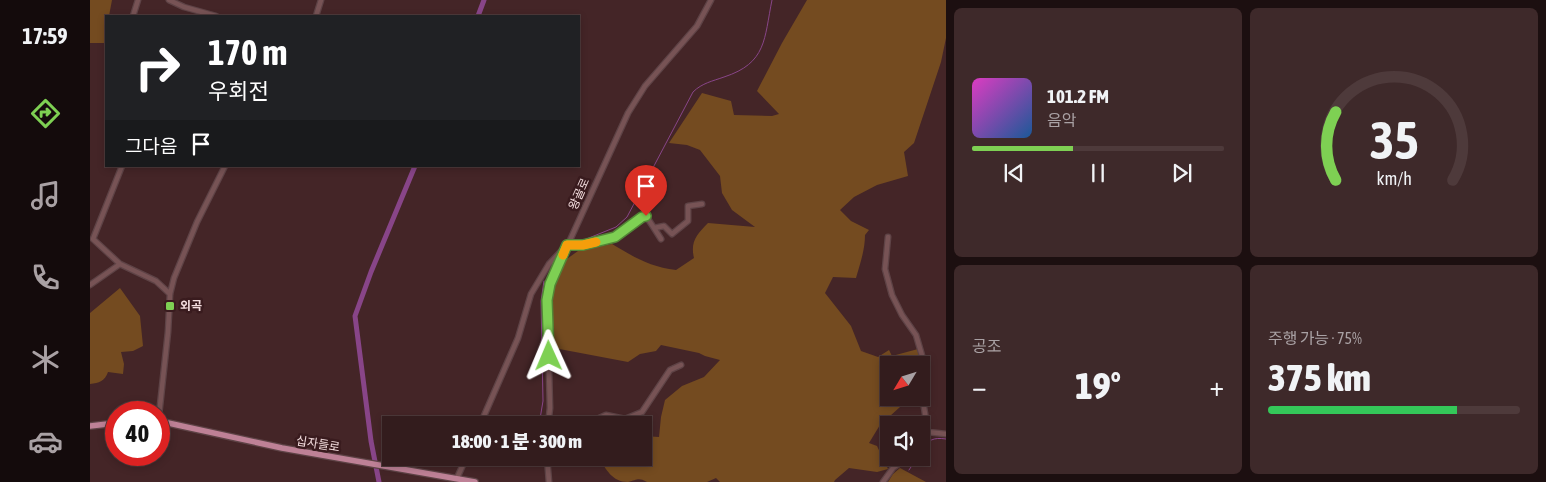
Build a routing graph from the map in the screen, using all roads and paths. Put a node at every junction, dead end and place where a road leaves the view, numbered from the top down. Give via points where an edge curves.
1 (138, 0) edge
2 (169, 0) edge
3 (322, 0) edge
4 (711, 0) edge
5 (133, 15) edge
6 (212, 15) edge
7 (316, 15) edge
8 (122, 167) edge
9 (224, 167) edge
10 (702, 204) dead end
11 (654, 228) junction
12 (888, 237) dead end
13 (662, 239) dead end
14 (91, 240) edge
15 (567, 245) junction
16 (120, 264) junction
17 (90, 285) edge
18 (170, 294) junction
19 (681, 365) dead end
20 (160, 401) edge
21 (484, 416) edge
22 (549, 416) edge
23 (632, 416) edge
24 (925, 416) edge
25 (170, 423) edge
26 (105, 424) edge
27 (90, 426) edge
28 (930, 432) edge
29 (946, 434) edge
30 (463, 466) edge
31 (548, 466) edge
32 (896, 466) edge
33 (458, 478) junction
34 (475, 482) edge
35 (549, 482) edge
36 (883, 482) edge

1 - 5 street
2 - 6 street
3 - 7 street
4 - 15 street, 왕골로 via 697,26 645,86 628,113
8 - 14 street
9 - 18 street via 196,222
10 - 11 street via 688,206 688,221 672,234 664,226
11 - 13 street
11 - 15 street via 646,216 615,237 583,245
12 - 24 street via 885,269 892,295 916,335 923,359 922,395
14 - 16 street
15 - 21 street via 549,264 531,294 518,338
15 - 22 street, 왕골로 via 550,284 547,300
16 - 17 street
16 - 18 street via 156,281
18 - 20 street
19 - 23 street via 670,370 642,412
25 - 33 main road, 십자들로 via 282,448
26 - 27 main road
28 - 29 street
30 - 33 street
31 - 35 street
32 - 36 street
33 - 34 main road, 십자들로

